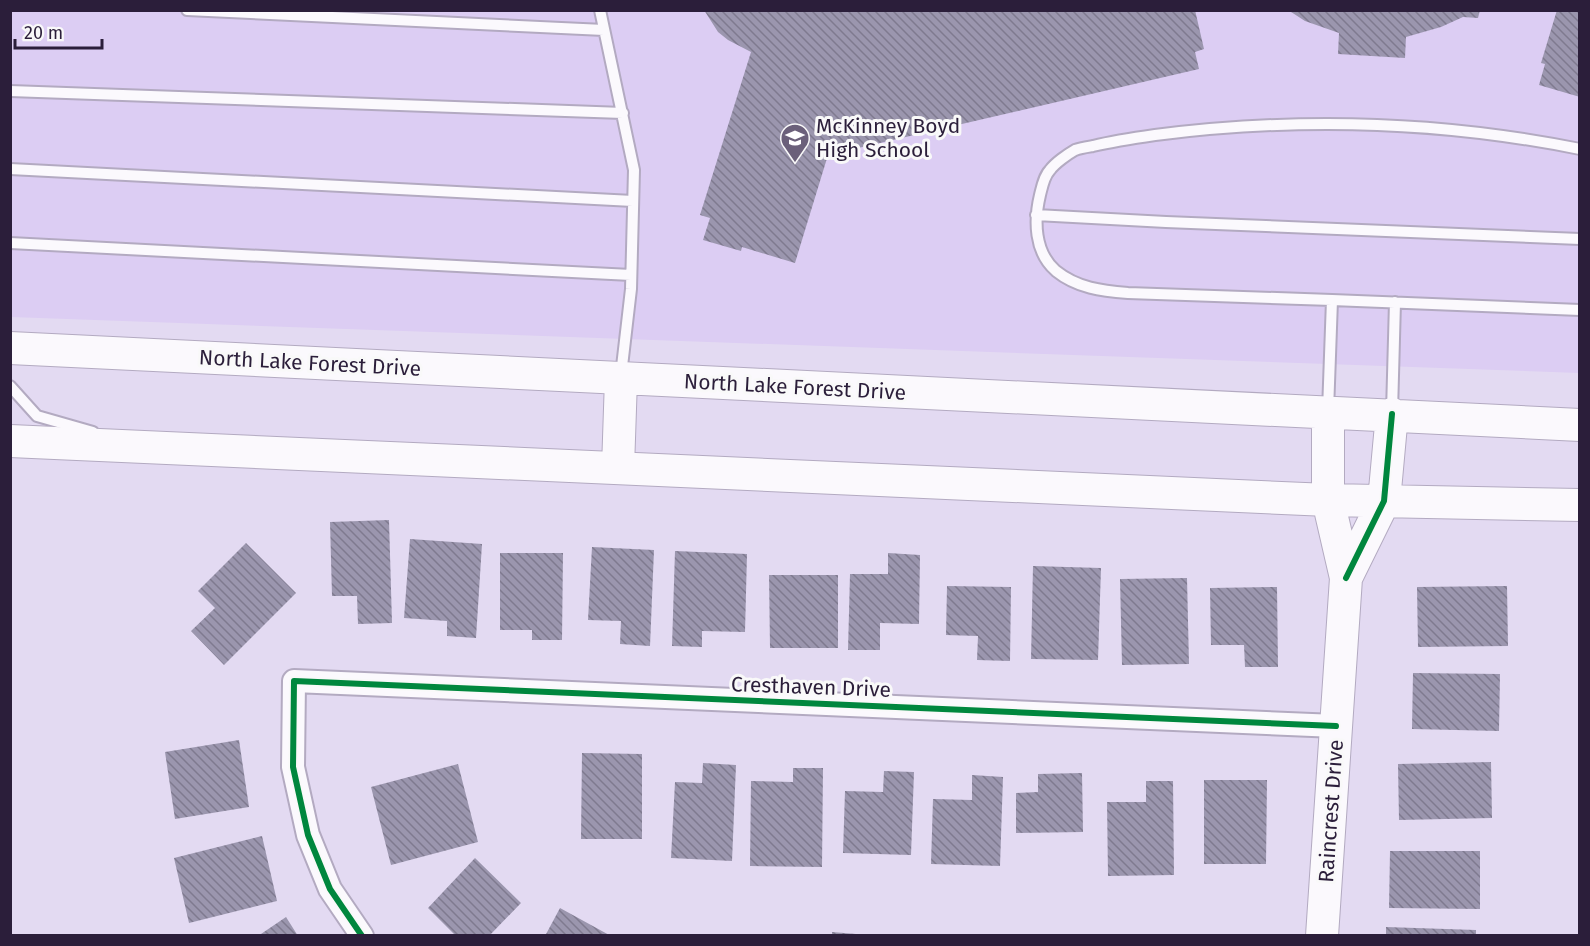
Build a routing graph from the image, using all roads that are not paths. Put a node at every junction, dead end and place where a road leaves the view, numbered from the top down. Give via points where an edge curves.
1 (187, 10) edge
2 (600, 10) edge
3 (604, 30) junction
4 (10, 91) edge
5 (623, 113) junction
6 (1580, 149) edge
7 (10, 169) edge
8 (633, 201) junction
9 (1036, 214) junction
10 (1580, 239) edge
11 (10, 243) edge
12 (631, 275) junction
13 (1332, 300) junction
14 (1395, 302) junction
15 (1580, 310) edge
16 (10, 348) edge
17 (621, 379) junction
18 (10, 386) edge
19 (1328, 412) junction
20 (1392, 414) junction
21 (1580, 425) edge
22 (10, 441) edge
23 (146, 447) junction
24 (618, 468) junction
25 (1328, 500) junction
26 (1384, 501) junction
27 (1580, 505) edge
28 (1346, 578) junction
29 (1336, 726) junction
30 (362, 936) edge
31 (1322, 936) edge

1 - 3 lane
2 - 3 lane
3 - 5 lane
4 - 5 lane
5 - 8 lane via 634,170
6 - 9 lane via 1480,133 1395,126 1294,124 1178,132 1076,150 1050,170
7 - 8 lane
8 - 12 lane
9 - 10 lane
9 - 13 lane via 1038,239 1053,269 1071,282 1097,290
11 - 12 lane
12 - 17 lane
13 - 14 lane
13 - 19 lane
14 - 15 lane
14 - 20 lane
16 - 17 main road, North Lake Forest Drive
17 - 19 main road, North Lake Forest Drive
17 - 24 main road
18 - 23 lane via 37,416
19 - 20 main road, North Lake Forest Drive
19 - 25 main road, Raincrest Drive
20 - 21 main road, North Lake Forest Drive
20 - 26 main road, Raincrest Drive
22 - 23 main road
23 - 24 main road
24 - 25 main road
25 - 26 main road
25 - 28 main road, Raincrest Drive
26 - 27 main road
26 - 28 main road, Raincrest Drive
28 - 29 main road, Raincrest Drive
29 - 30 street, Cresthaven Drive via 294,681 293,767 308,835 330,889
29 - 31 main road, Raincrest Drive

